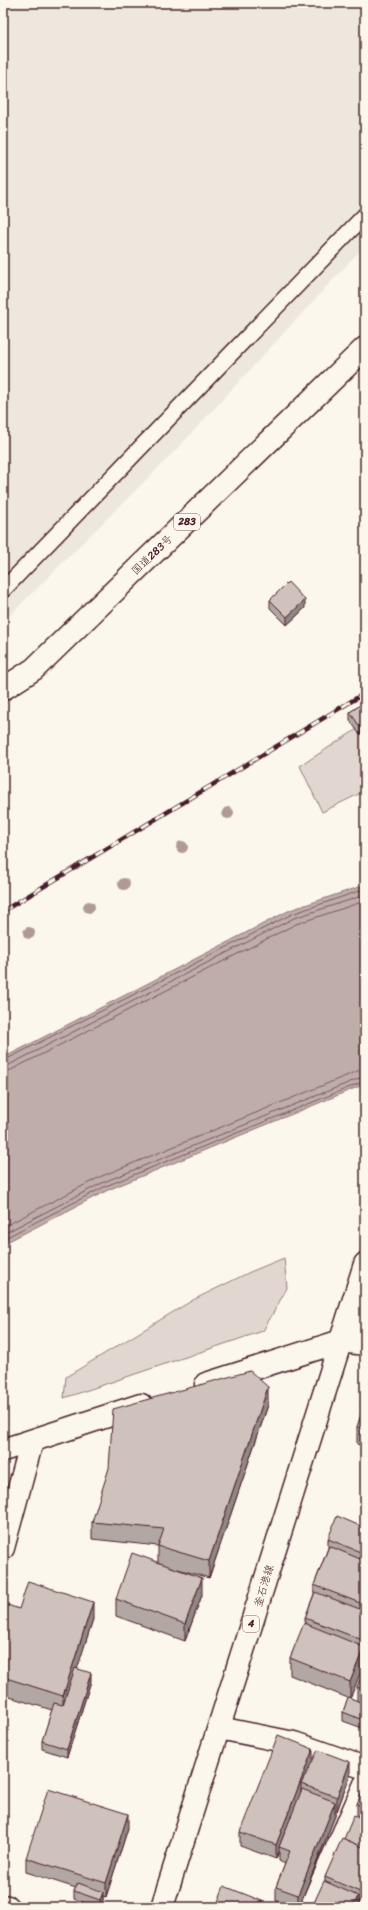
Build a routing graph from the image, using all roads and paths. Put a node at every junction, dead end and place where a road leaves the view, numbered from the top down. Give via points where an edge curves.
1 (365, 215) edge
2 (365, 348) edge
3 (3, 590) edge
4 (3, 689) edge
5 (365, 1264) edge
6 (365, 1315) edge
7 (341, 1341) junction
8 (365, 1344) edge
9 (190, 1390) edge
10 (160, 1399) edge
11 (32, 1441) junction
12 (3, 1450) edge
13 (3, 1548) edge
14 (219, 1728) junction
15 (365, 1768) edge
16 (365, 1784) edge
17 (3, 1906) edge
18 (8, 1907) edge
19 (162, 1907) edge
20 (311, 1907) edge

1 - 3 lane
2 - 4 main road, 国道283号 / 283 via 34,669
5 - 7 main road, 釜石港線 / 4
6 - 7 main road
7 - 8 main road
7 - 9 main road
7 - 14 main road, 釜石港線 / 4
10 - 11 main road
11 - 12 main road
11 - 13 main road
14 - 15 main road via 294,1743
14 - 19 main road, 釜石港線 / 4
16 - 20 main road
17 - 18 main road

